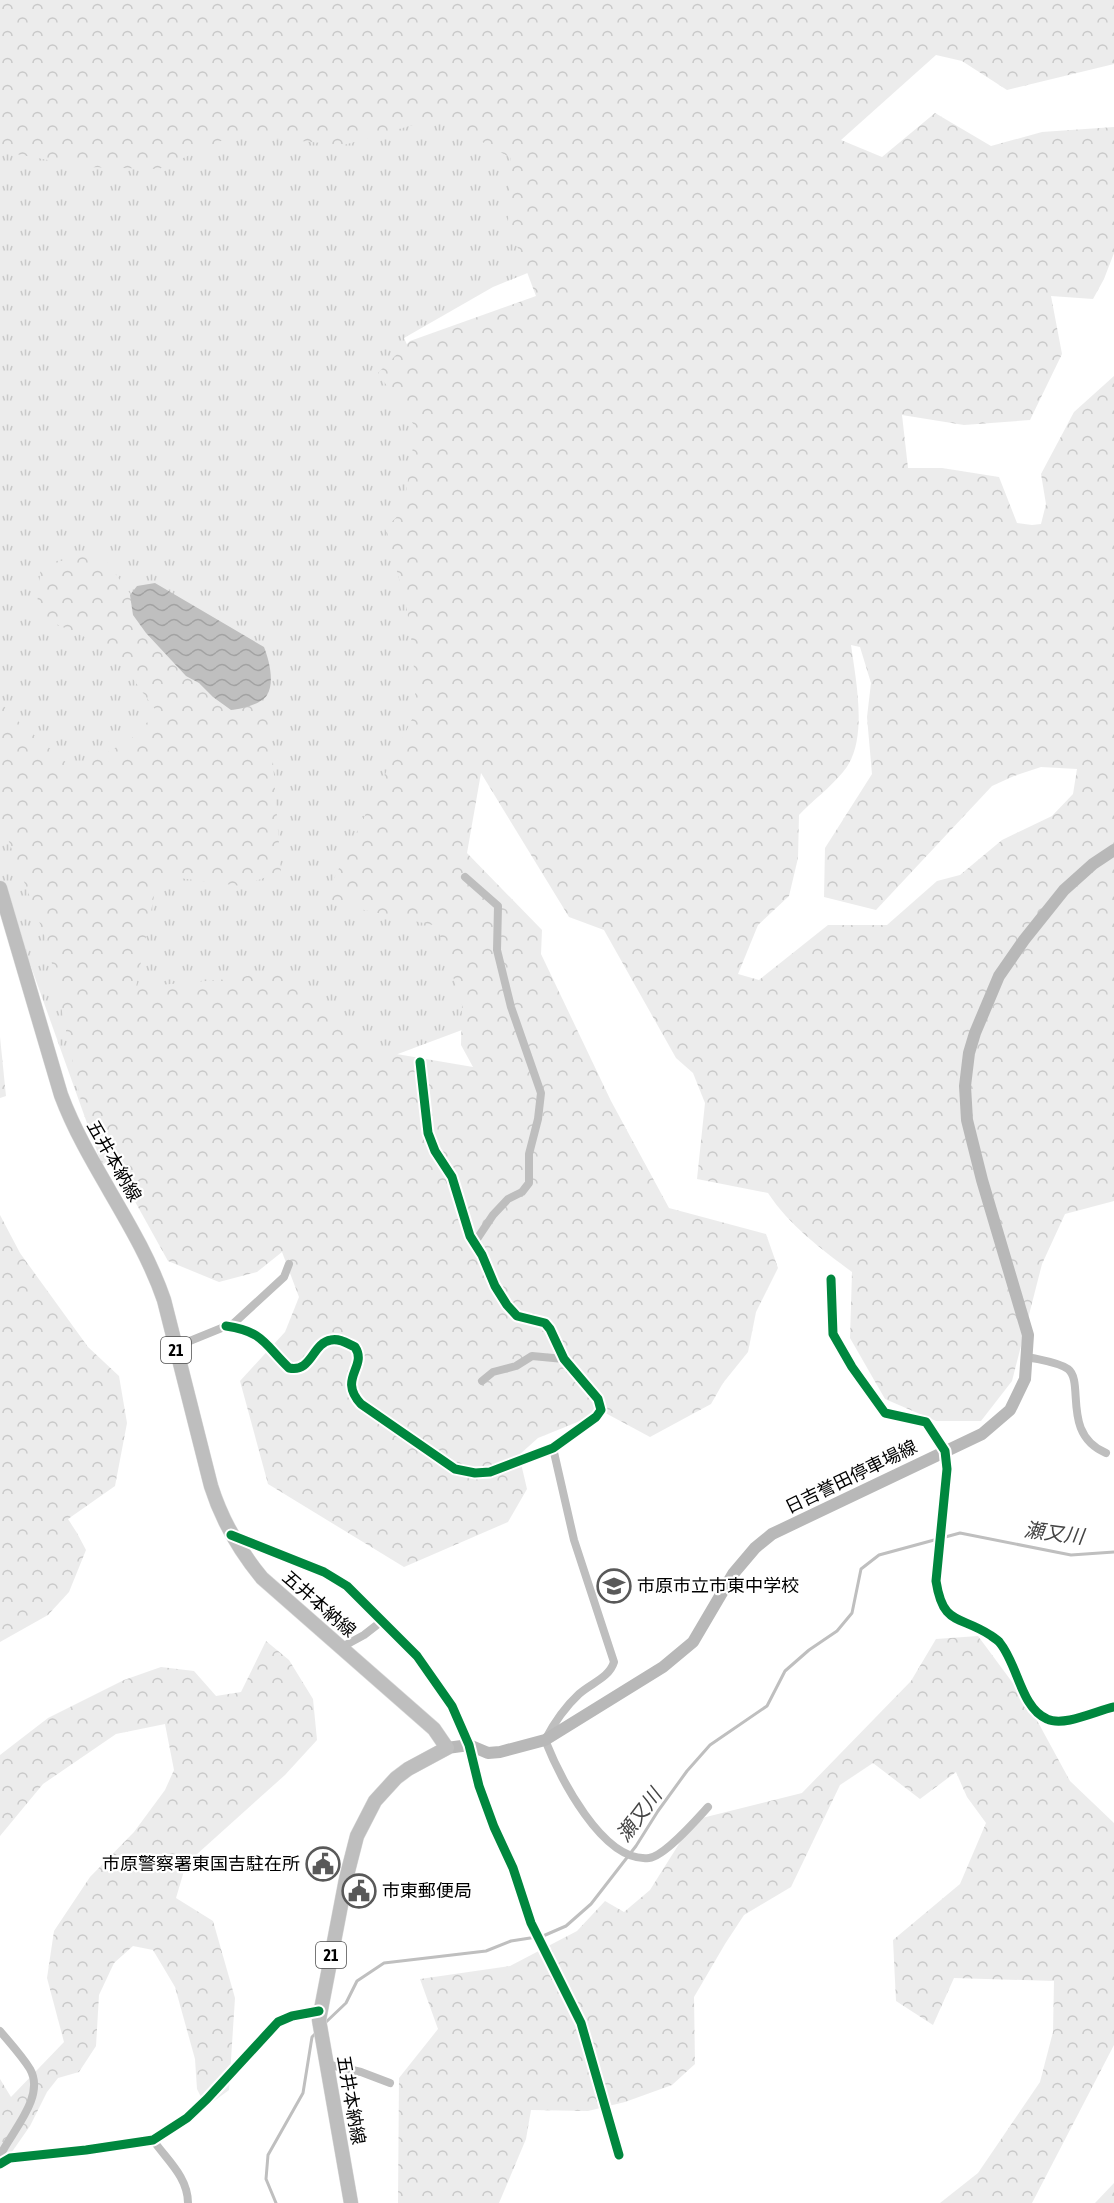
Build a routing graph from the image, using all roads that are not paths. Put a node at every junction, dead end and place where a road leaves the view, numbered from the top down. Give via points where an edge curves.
1 (1114, 850) edge
2 (465, 877) dead end
3 (0, 888) edge
4 (420, 1062) dead end
5 (475, 1242) junction
6 (289, 1264) dead end
7 (831, 1279) dead end
8 (226, 1326) junction
9 (175, 1347) junction
10 (1028, 1357) junction
11 (564, 1359) junction
12 (482, 1381) dead end
13 (553, 1448) junction
14 (945, 1451) junction
15 (1106, 1453) dead end
16 (231, 1535) junction
17 (382, 1621) junction
18 (342, 1647) junction
19 (1114, 1707) edge
20 (545, 1740) junction
21 (469, 1745) junction
22 (447, 1748) junction
23 (708, 1807) dead end
24 (319, 2011) junction
25 (0, 2031) edge
26 (326, 2064) junction
27 (390, 2083) dead end
28 (153, 2140) junction
29 (619, 2155) dead end
30 (0, 2156) edge
31 (0, 2164) edge
32 (188, 2203) edge
33 (351, 2203) edge

1 - 10 main road, 日吉誉田停車場線 via 1064,890 999,976 975,1033 966,1070 967,1120 1025,1321
2 - 5 street via 498,906 497,950 511,1007 541,1093 529,1154 529,1183 493,1215
3 - 9 main road, 五井本納線 / 21 via 72,1125 154,1270
4 - 5 street via 428,1133 452,1177
5 - 11 street via 507,1305 518,1316 544,1323
6 - 8 street via 284,1277
7 - 14 street via 833,1334 852,1368 885,1413 926,1422
8 - 9 street
8 - 13 street via 256,1334 295,1370 302,1368 330,1340 355,1347 359,1358 351,1386 353,1395 455,1469 490,1472
9 - 16 main road, 五井本納線 / 21 via 211,1486
10 - 14 main road, 日吉誉田停車場線 via 1025,1379 1010,1410 982,1434
10 - 15 street via 1071,1372 1077,1417 1092,1444
11 - 12 street via 532,1356 516,1366 493,1372
11 - 13 street via 598,1400 601,1410
13 - 20 street via 574,1540 614,1662 556,1721
14 - 19 street via 947,1469 936,1581 946,1611 999,1641 1034,1711 1049,1721 1066,1721
14 - 20 main road, 日吉誉田停車場線 via 772,1534 733,1574 693,1642 663,1667
16 - 17 street via 324,1572 347,1586
16 - 18 main road, 五井本納線 / 21 via 262,1578
17 - 18 street
17 - 21 street via 439,1685
18 - 22 main road, 五井本納線 / 21 via 434,1729
20 - 21 main road, 日吉誉田停車場線 via 488,1753
20 - 23 street via 573,1796 612,1845 630,1856 649,1858 662,1852
21 - 22 main road, 日吉誉田停車場線
21 - 29 street via 483,1797 531,1923 581,2023
22 - 24 main road, 五井本納線 / 21 via 396,1778 365,1817 346,1879
24 - 26 main road, 五井本納線 / 21
24 - 28 street via 278,2022 187,2118
25 - 30 street via 30,2070 33,2094
26 - 27 street
26 - 33 main road, 五井本納線 / 21
28 - 31 street via 10,2158
28 - 32 street via 178,2171

